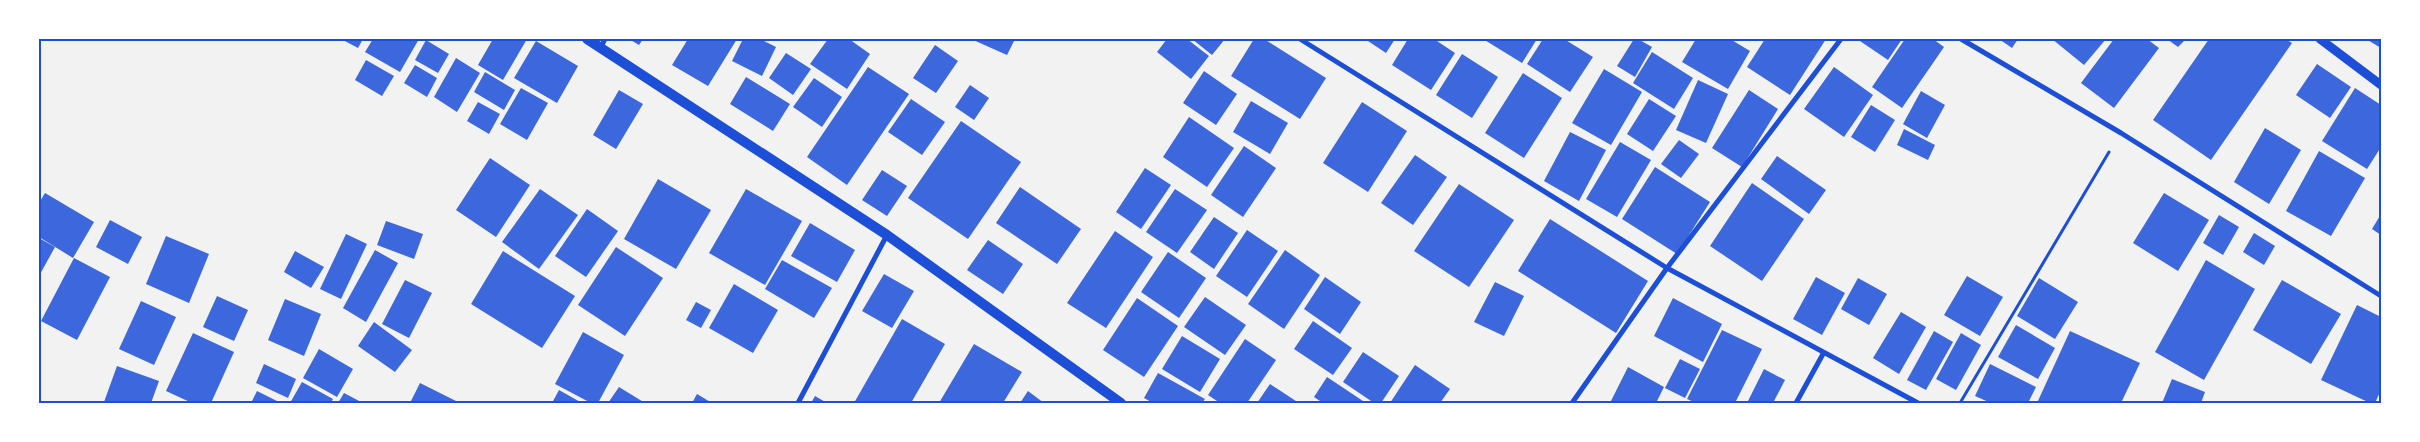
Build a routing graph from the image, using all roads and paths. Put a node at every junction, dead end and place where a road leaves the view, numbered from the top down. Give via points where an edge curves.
1 (587, 39) edge
2 (1300, 39) edge
3 (1842, 39) edge
4 (1961, 39) edge
5 (2320, 39) edge
6 (603, 43) edge
7 (2381, 85) edge
8 (2121, 133) junction
9 (887, 235) junction
10 (1667, 268) junction
11 (2381, 296) edge
12 (1823, 354) junction
13 (798, 403) edge
14 (1121, 403) edge
15 (1572, 403) edge
16 (1796, 403) edge
17 (1918, 403) edge
18 (1960, 403) edge

1 - 6 main road
2 - 10 street
3 - 10 street
4 - 8 street
5 - 7 street
6 - 9 main road
8 - 11 street
8 - 18 path
9 - 13 street
9 - 14 main road
10 - 12 street
10 - 15 street
12 - 16 street
12 - 17 street

